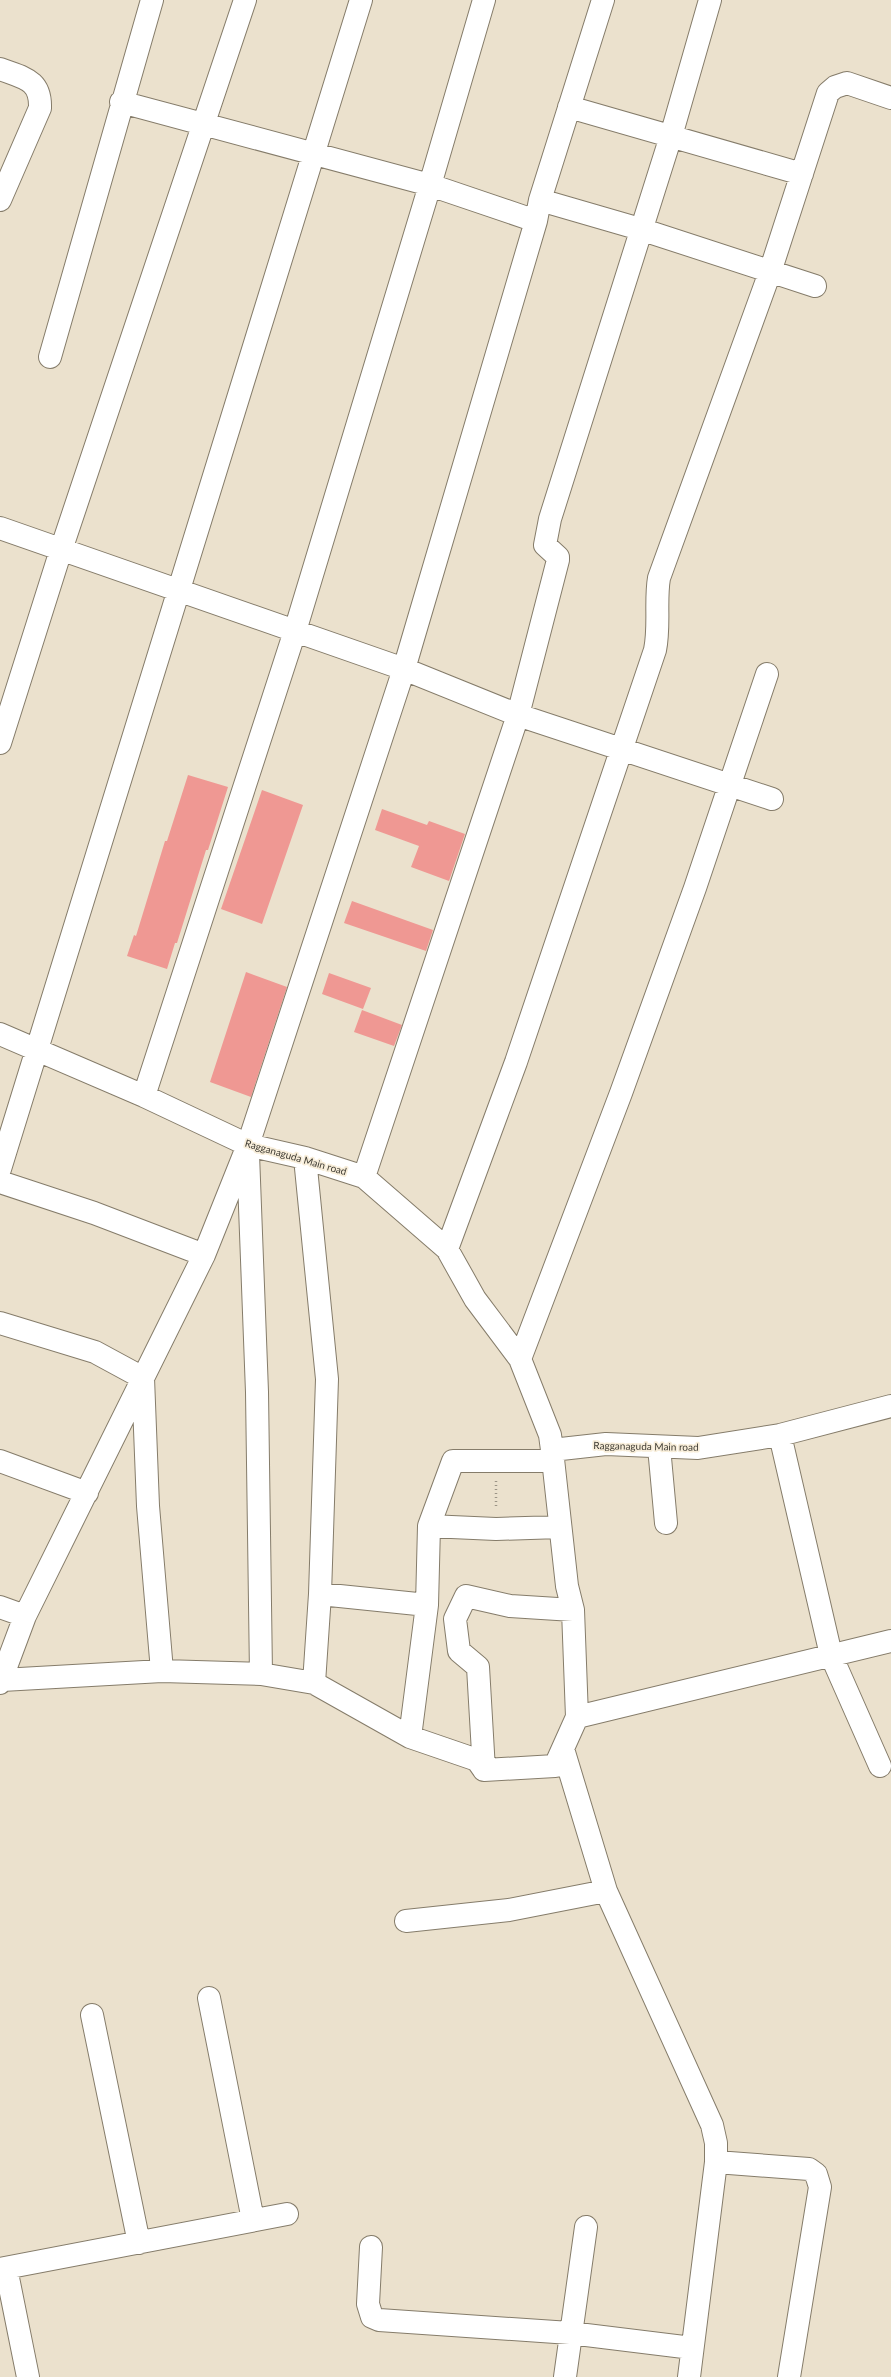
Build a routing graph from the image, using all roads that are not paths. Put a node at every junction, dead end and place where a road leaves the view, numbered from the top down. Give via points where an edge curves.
1 (152, 0) edge
2 (245, 0) edge
3 (362, 0) edge
4 (484, 0) edge
5 (603, 0) edge
6 (710, 0) edge
7 (0, 68) edge
8 (891, 98) edge
9 (121, 102) junction
10 (569, 107) junction
11 (205, 125) junction
12 (671, 136) junction
13 (314, 154) junction
14 (802, 174) junction
15 (430, 186) junction
16 (0, 200) edge
17 (538, 210) junction
18 (640, 229) junction
19 (770, 272) junction
20 (815, 286) dead end
21 (50, 357) dead end
22 (0, 528) edge
23 (61, 550) junction
24 (178, 591) junction
25 (295, 631) junction
26 (404, 669) junction
27 (767, 674) dead end
28 (518, 715) junction
29 (0, 744) edge
30 (621, 750) junction
31 (728, 785) junction
32 (772, 799) dead end
33 (0, 1034) edge
34 (37, 1049) junction
35 (144, 1096) junction
36 (248, 1145) junction
37 (305, 1158) junction
38 (0, 1169) edge
39 (364, 1177) junction
40 (0, 1182) edge
41 (446, 1249) junction
42 (204, 1255) junction
43 (0, 1323) edge
44 (520, 1359) junction
45 (143, 1378) junction
46 (891, 1406) edge
47 (780, 1435) junction
48 (659, 1447) junction
49 (553, 1456) junction
50 (0, 1462) edge
51 (87, 1493) junction
52 (666, 1523) dead end
53 (430, 1526) junction
54 (560, 1527) junction
55 (320, 1594) junction
56 (427, 1605) junction
57 (0, 1607) edge
58 (574, 1610) junction
59 (25, 1616) junction
60 (891, 1641) edge
61 (831, 1655) junction
62 (162, 1671) junction
63 (261, 1674) junction
64 (1, 1681) edge
65 (314, 1683) junction
66 (577, 1717) junction
67 (410, 1737) junction
68 (563, 1749) junction
69 (880, 1766) dead end
70 (484, 1770) junction
71 (606, 1892) junction
72 (406, 1921) dead end
73 (209, 1998) dead end
74 (92, 2015) dead end
75 (716, 2162) junction
76 (287, 2214) dead end
77 (253, 2220) junction
78 (586, 2227) dead end
79 (139, 2243) junction
80 (370, 2247) dead end
81 (3, 2269) edge
82 (570, 2333) junction
83 (692, 2348) junction
84 (28, 2377) edge
85 (565, 2377) edge
86 (689, 2377) edge
87 (789, 2377) edge

1 - 9 street
2 - 11 street
3 - 13 street
4 - 15 street
5 - 10 street
6 - 12 street
7 - 16 street via 28,80 37,88 40,98 40,108
8 - 14 street via 847,83 828,93
9 - 11 street
9 - 21 street
10 - 12 street
10 - 17 street
11 - 13 street
11 - 23 street
12 - 14 street
12 - 18 street
13 - 15 street
13 - 24 street
14 - 19 street
15 - 17 street
15 - 25 street
17 - 18 street
17 - 26 street
18 - 19 street
18 - 28 street via 550,519 545,545 558,560
19 - 20 street
19 - 30 street via 659,578 658,635 655,650
22 - 23 street
23 - 24 street
23 - 29 street
24 - 25 street
24 - 34 street
25 - 26 street
25 - 35 street
26 - 28 street
26 - 36 street
27 - 31 street
28 - 30 street
28 - 39 street
30 - 31 street
30 - 41 street via 516,1062
31 - 32 street
31 - 44 street via 695,888 621,1093
33 - 34 street, Ragganaguda Main road
34 - 35 street, Ragganaguda Main road
34 - 38 street
35 - 36 street, Ragganaguda Main road
36 - 37 street, Ragganaguda Main road
36 - 42 street
36 - 63 street via 257,1392
37 - 39 street, Ragganaguda Main road
37 - 55 street via 327,1379
39 - 41 street, Ragganaguda Main road
40 - 42 street via 94,1213
41 - 44 street, Ragganaguda Main road via 475,1299
42 - 45 street
43 - 45 street via 95,1352
44 - 49 street, Ragganaguda Main road via 550,1435
45 - 51 street
45 - 62 street via 148,1506
46 - 47 street, Ragganaguda Main road
47 - 48 street, Ragganaguda Main road via 698,1448
47 - 61 street
48 - 49 street, Ragganaguda Main road via 606,1444
48 - 52 street
49 - 53 street via 496,1461 453,1460
49 - 54 street
50 - 51 street
51 - 59 street
53 - 54 street via 496,1529
53 - 56 street
54 - 58 street via 567,1586
55 - 56 street
55 - 65 street
56 - 67 street
57 - 59 street
58 - 66 street
58 - 70 street via 510,1606 466,1596 455,1619 459,1651 478,1667
59 - 64 street
60 - 61 street
61 - 66 street
61 - 69 street
62 - 63 street
62 - 64 street
63 - 65 street
65 - 67 street
66 - 68 street
67 - 70 street via 477,1760
68 - 70 street via 555,1766
68 - 71 street
71 - 72 street via 509,1910
71 - 75 street via 712,2125 716,2143
73 - 77 street
74 - 79 street
75 - 83 street
75 - 87 street via 809,2169 819,2178 820,2187
76 - 77 street
77 - 79 street
78 - 82 street
79 - 81 street
80 - 82 street via 368,2304 372,2317 379,2320
81 - 84 street
82 - 83 street
82 - 85 street
83 - 86 street

